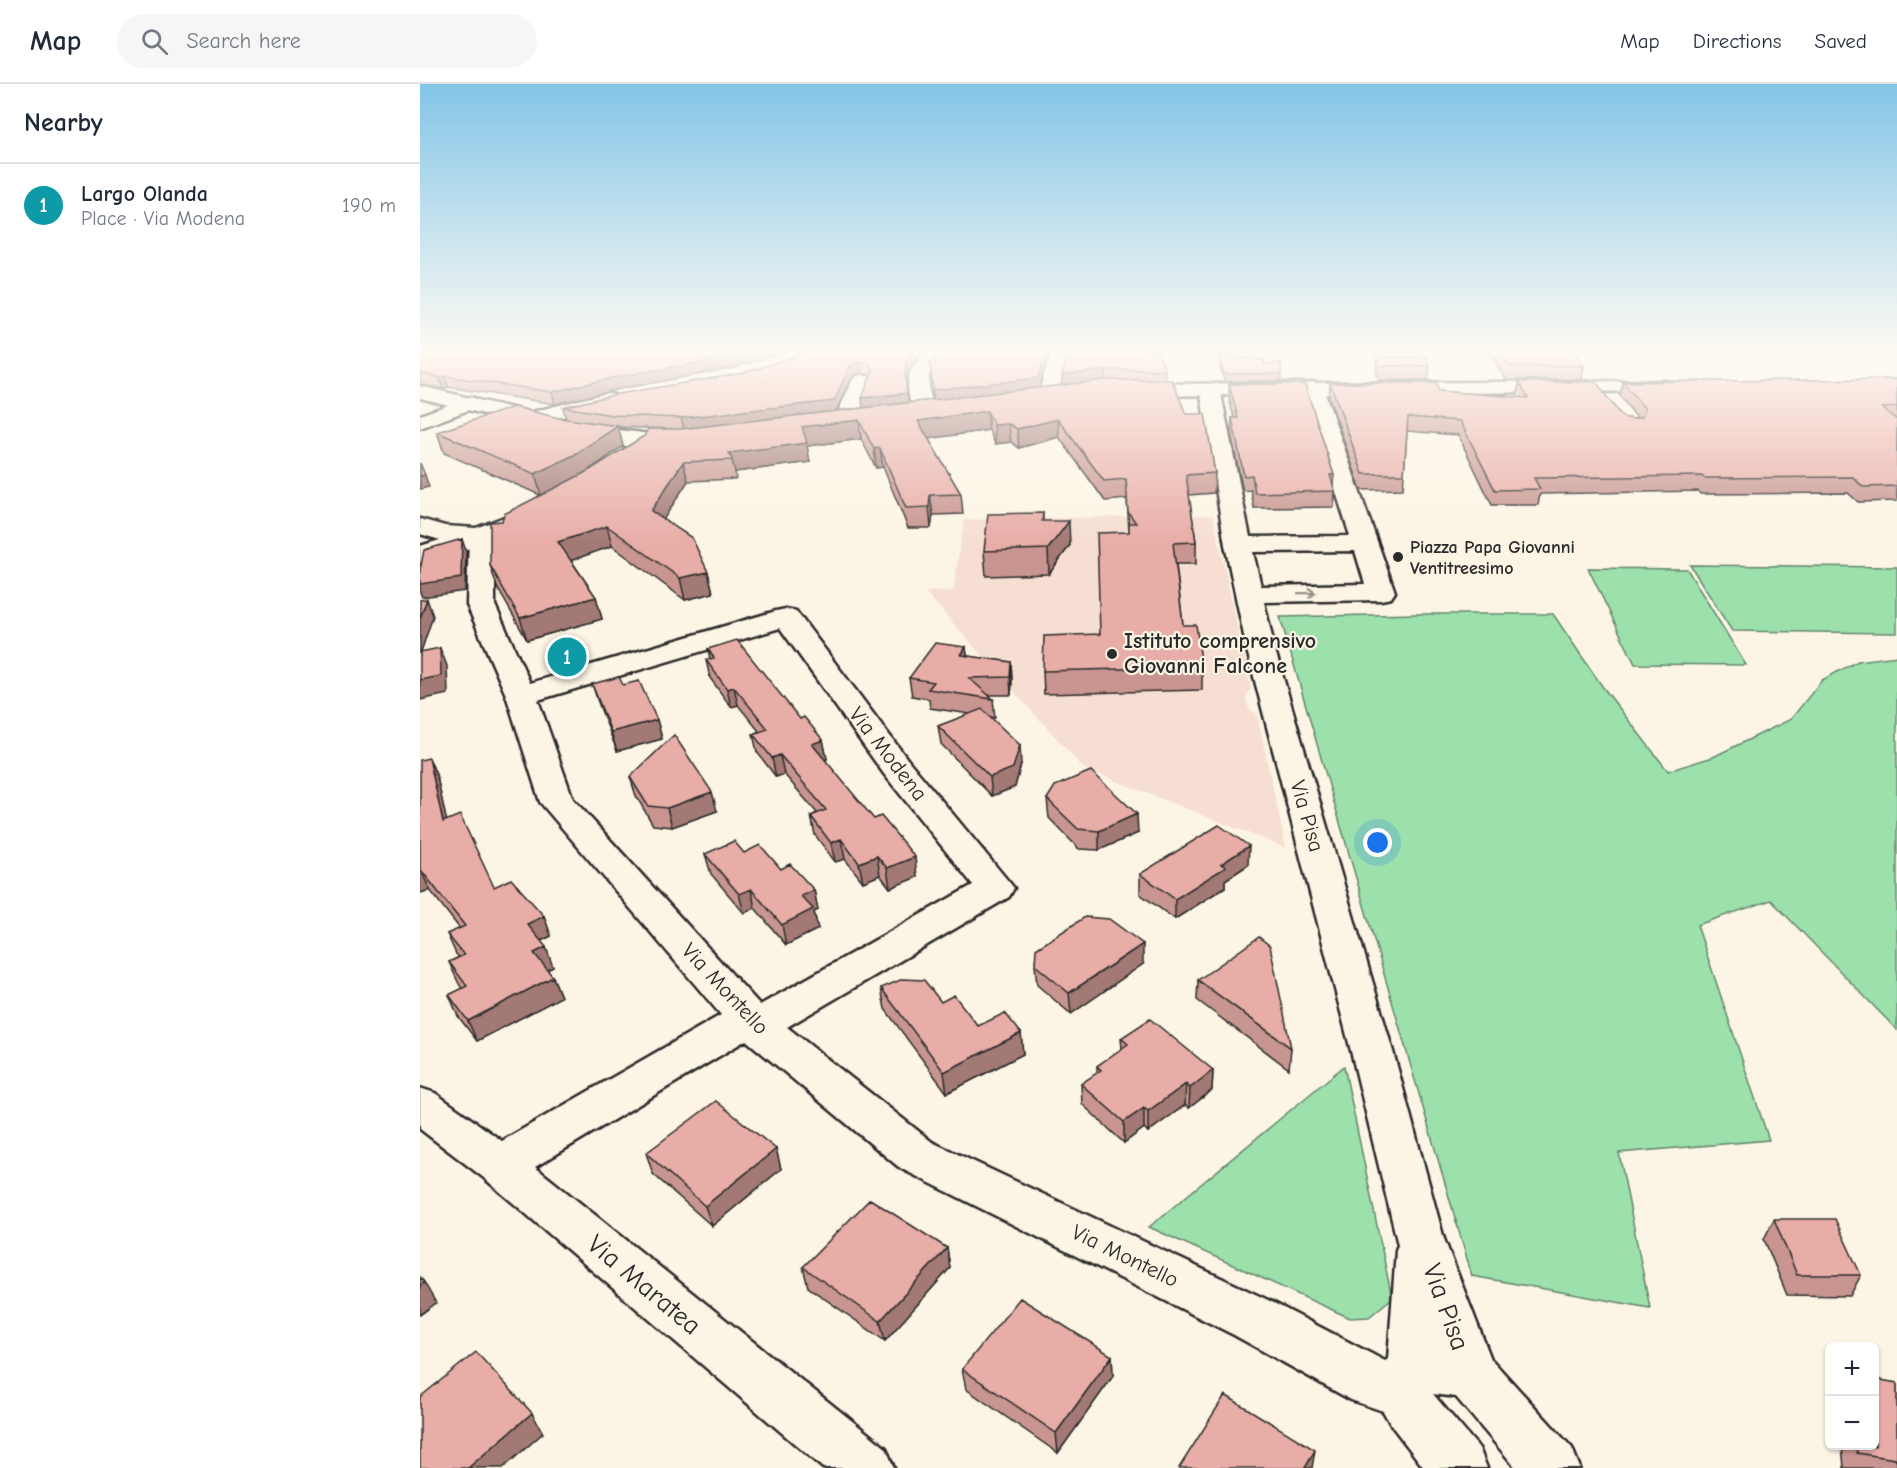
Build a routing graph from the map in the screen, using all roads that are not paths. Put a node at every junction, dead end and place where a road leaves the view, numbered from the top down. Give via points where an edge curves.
1 (446, 413) edge
2 (502, 413) edge
3 (556, 413) edge
4 (849, 413) edge
5 (1214, 413) edge
6 (1321, 413) edge
7 (846, 420) edge
8 (533, 421) junction
9 (420, 422) edge
10 (703, 437) edge
11 (643, 440) junction
12 (622, 459) edge
13 (548, 505) edge
14 (420, 526) edge
15 (482, 535) junction
16 (1365, 543) junction
17 (1238, 545) junction
18 (420, 555) edge
19 (1248, 594) junction
20 (520, 695) junction
21 (752, 1022) junction
22 (420, 1106) edge
23 (500, 1165) junction
24 (1420, 1239) junction
25 (1471, 1375) junction
26 (1407, 1381) junction
27 (866, 1468) edge
28 (1459, 1468) edge
29 (1551, 1468) edge

1 - 9 street
2 - 8 street
3 - 8 street
4 - 7 street
5 - 17 street, Via Pisa
6 - 16 street
8 - 11 street
10 - 11 street
11 - 12 street
13 - 15 street
14 - 15 street
15 - 18 street
15 - 20 street, Via Montello via 481,604
16 - 17 street
19 -> 16 street via 1381,592
17 - 19 street, Via Pisa
19 - 24 street, Via Pisa
20 - 21 street, Via Montello via 557,802
20 - 21 street, Via Modena via 786,617 896,767 996,888
21 - 23 street
21 - 26 street, Via Montello via 916,1155 1252,1318 1370,1382
22 - 23 street, Via Maratea
23 - 27 street, Via Maratea
24 - 25 street, Via Pisa
24 - 26 street, Via Pisa
25 - 26 street via 1438,1368
25 - 29 street
26 - 28 street via 1410,1407

